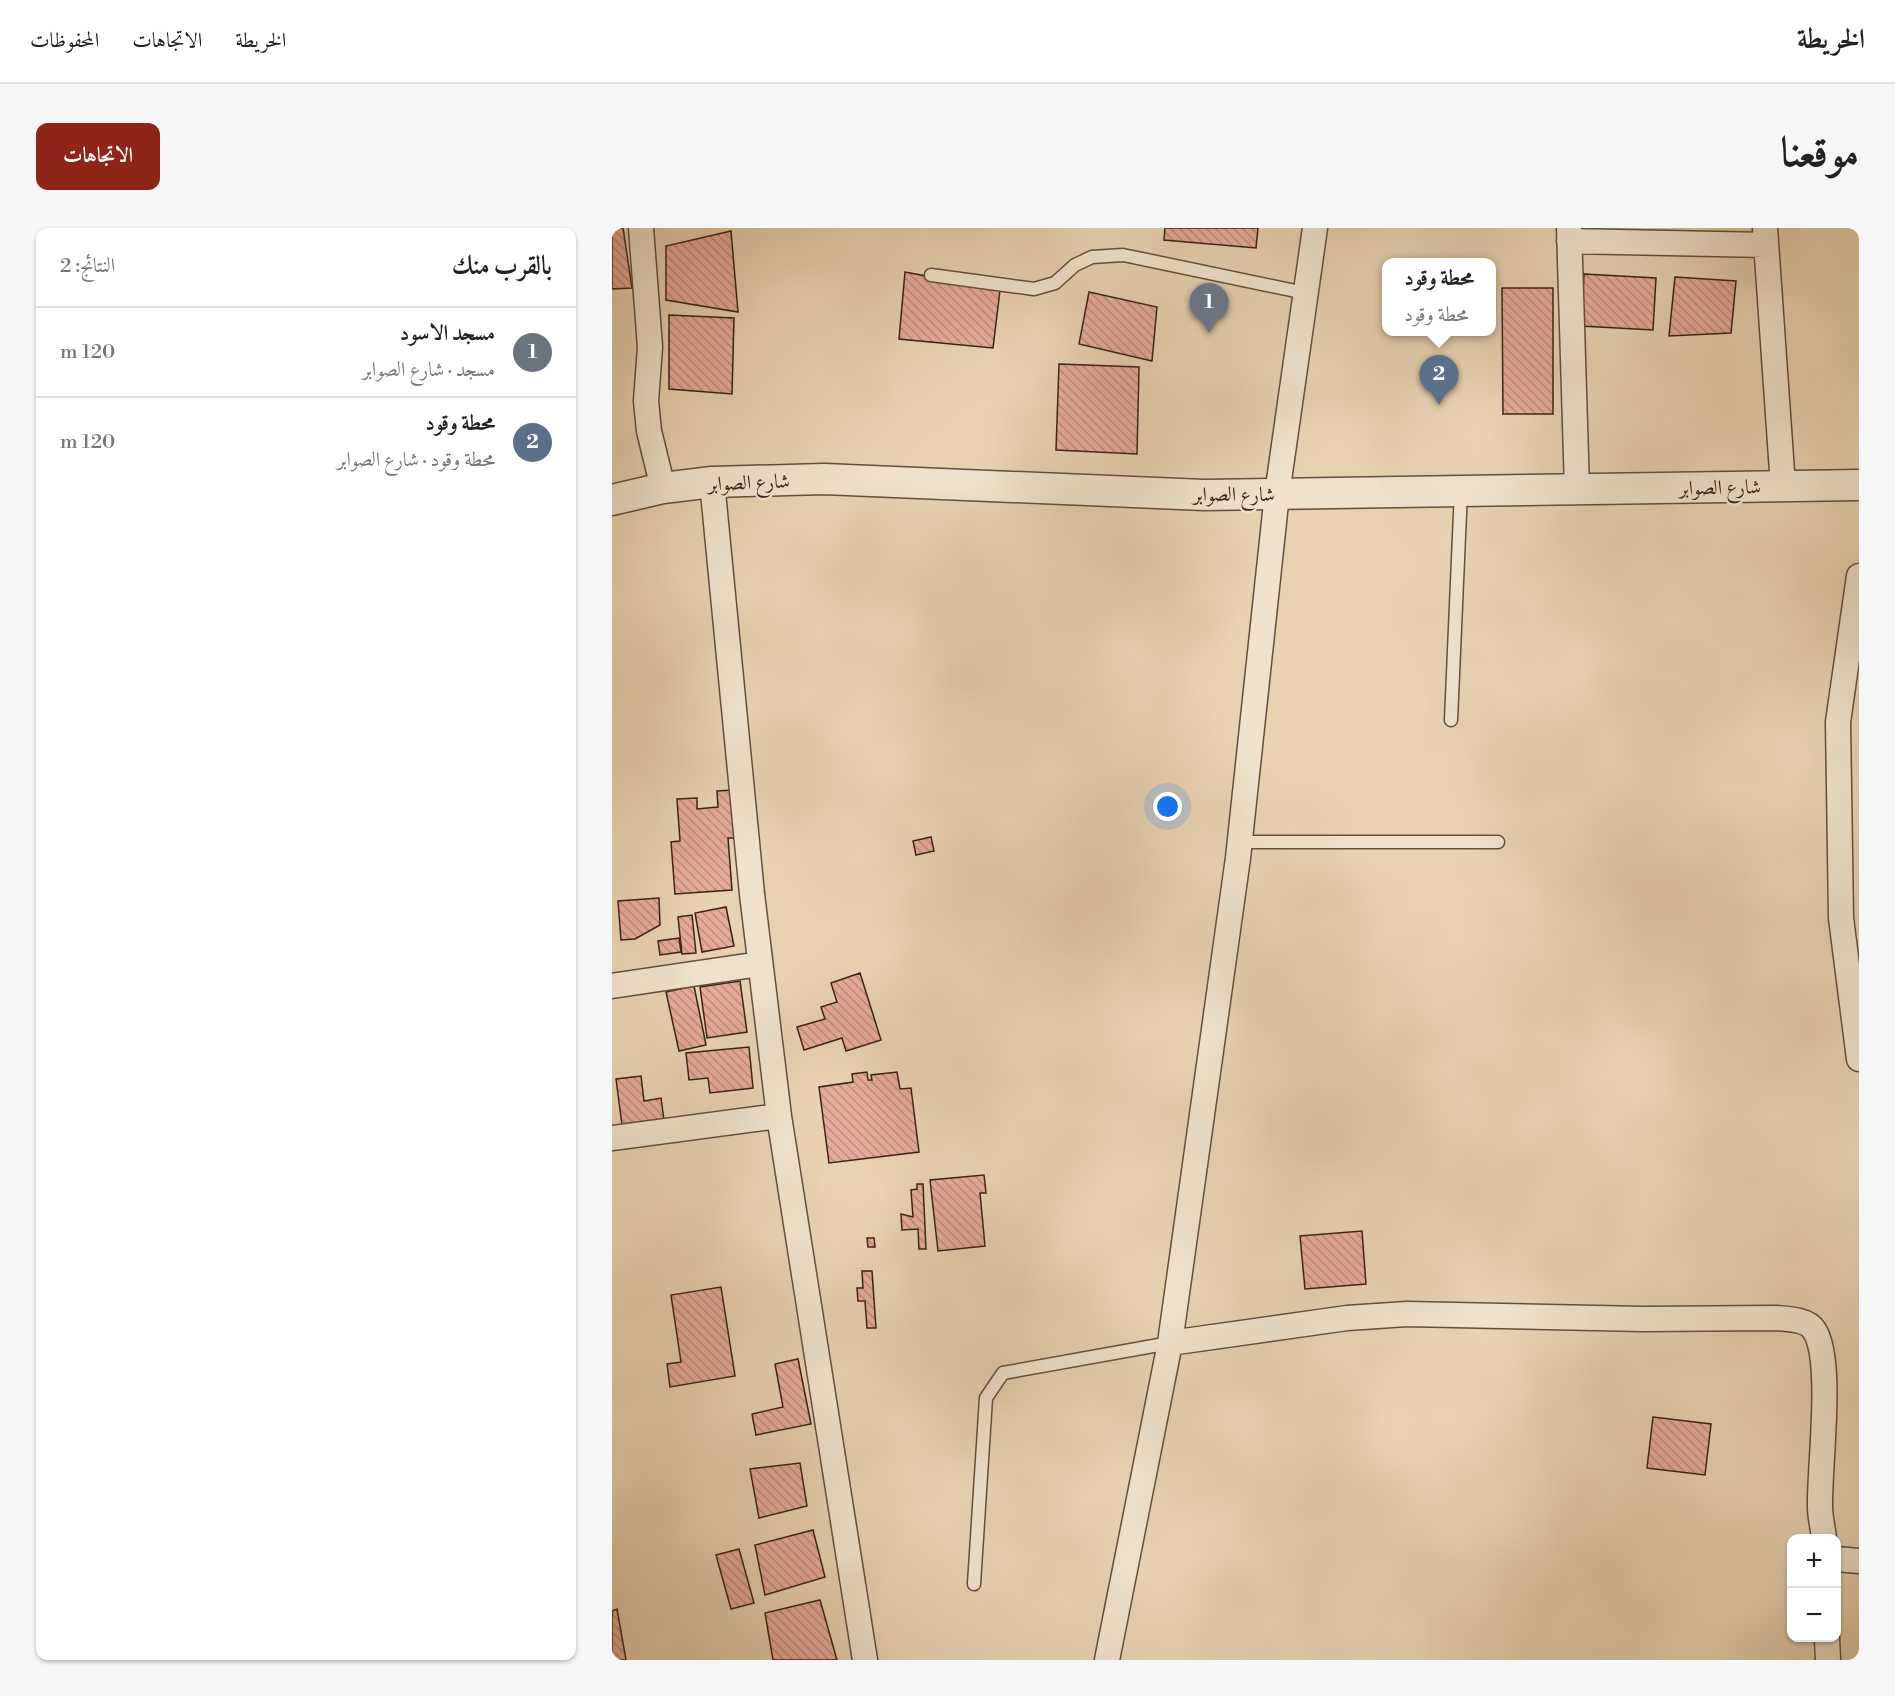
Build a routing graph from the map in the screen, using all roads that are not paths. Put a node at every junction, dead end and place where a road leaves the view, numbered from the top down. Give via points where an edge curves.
1 (641, 228) edge
2 (1315, 228) edge
3 (1569, 235) edge
4 (1766, 237) edge
5 (931, 275) dead end
6 (1305, 293) junction
7 (712, 482) junction
8 (1859, 485) edge
9 (1783, 486) junction
10 (663, 488) junction
11 (1577, 489) junction
12 (1461, 490) junction
13 (1277, 494) junction
14 (612, 500) edge
15 (1859, 576) edge
16 (1451, 720) dead end
17 (1240, 842) junction
18 (1498, 842) dead end
19 (760, 964) junction
20 (612, 986) edge
21 (1859, 1059) edge
22 (779, 1116) junction
23 (612, 1138) edge
24 (1170, 1343) junction
25 (1823, 1534) edge
26 (1841, 1559) edge
27 (1859, 1561) edge
28 (974, 1584) dead end
29 (1827, 1642) edge
30 (865, 1660) edge
31 (1107, 1660) edge
32 (1828, 1660) edge

1 - 10 street via 650,347 646,401
2 - 6 street
3 - 4 street
3 - 11 street
4 - 9 street
5 - 6 lane via 1034,289 1055,283 1075,265 1092,257 1123,255
6 - 13 street
7 - 10 street, شارع الصوابر
7 - 13 street, شارع الصوابر via 824,479 1204,495
7 - 19 street
8 - 9 street, شارع الصوابر
9 - 11 street, شارع الصوابر
10 - 14 street, شارع الصوابر
11 - 12 street, شارع الصوابر
12 - 13 street, شارع الصوابر
12 - 16 lane
13 - 17 street
15 - 21 street via 1838,722 1841,918
17 - 18 lane
17 - 24 street
19 - 20 street
19 - 22 street
22 - 23 street
22 - 30 street
24 - 25 street via 1347,1318 1407,1314 1797,1320 1812,1327 1821,1342 1825,1369 1820,1508
24 - 28 lane via 1003,1372 986,1398
24 - 31 street
26 - 27 street
29 - 32 street

